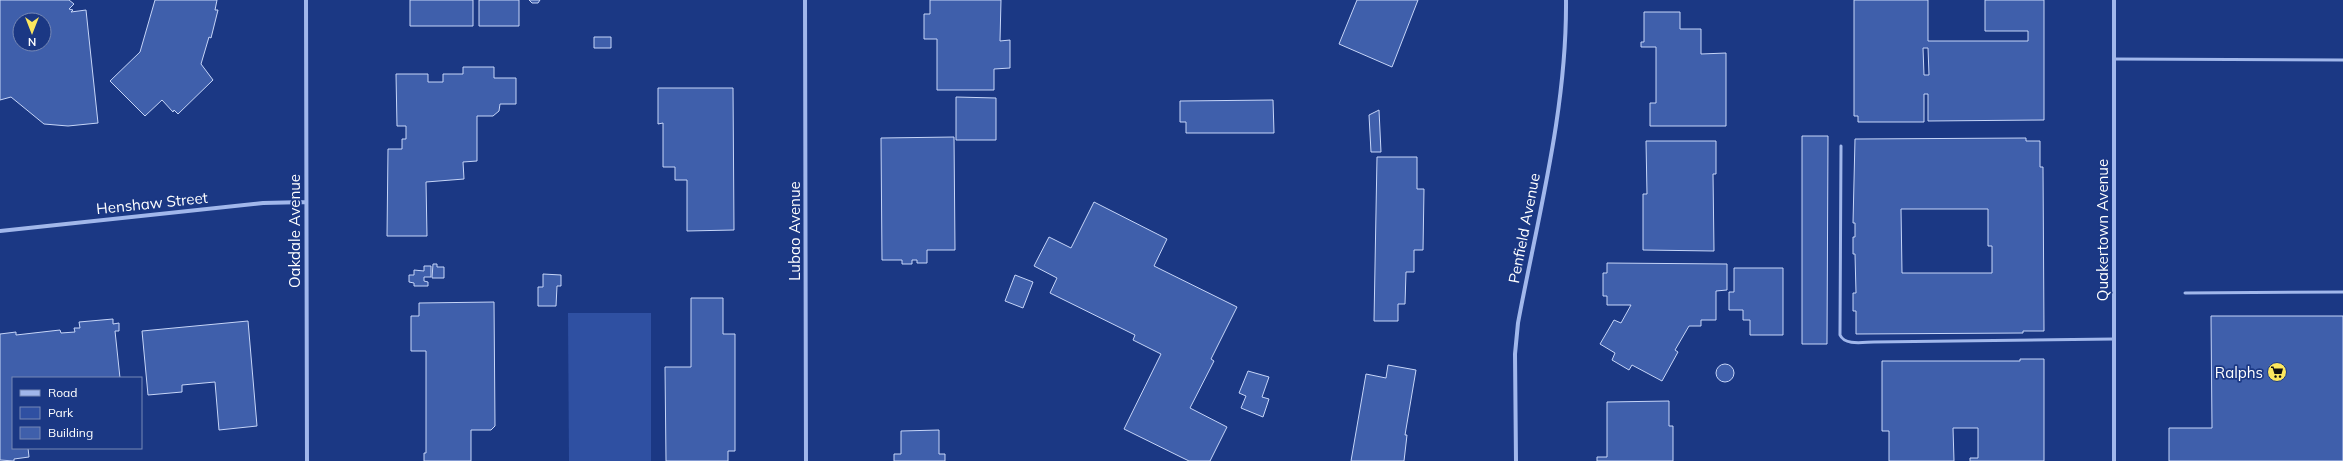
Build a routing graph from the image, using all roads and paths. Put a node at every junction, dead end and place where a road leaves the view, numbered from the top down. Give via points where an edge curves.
1 (306, 0) edge
2 (806, 0) edge
3 (1566, 0) edge
4 (2114, 0) edge
5 (2114, 59) junction
6 (2343, 60) edge
7 (1842, 146) dead end
8 (306, 202) junction
9 (0, 231) edge
10 (2343, 292) edge
11 (2185, 293) dead end
12 (2114, 339) junction
13 (306, 461) edge
14 (806, 461) edge
15 (1516, 461) edge
16 (2114, 461) edge

1 - 8 street, Oakdale Avenue
2 - 14 street, Lubao Avenue
3 - 15 street, Penfield Avenue via 1560,99 1518,322 1515,354
4 - 5 street, Quakertown Avenue
5 - 6 lane
5 - 12 street, Quakertown Avenue
7 - 12 lane via 1840,335 1846,342
8 - 9 street, Henshaw Street via 263,204
8 - 13 street, Oakdale Avenue
10 - 11 lane
12 - 16 street, Quakertown Avenue

